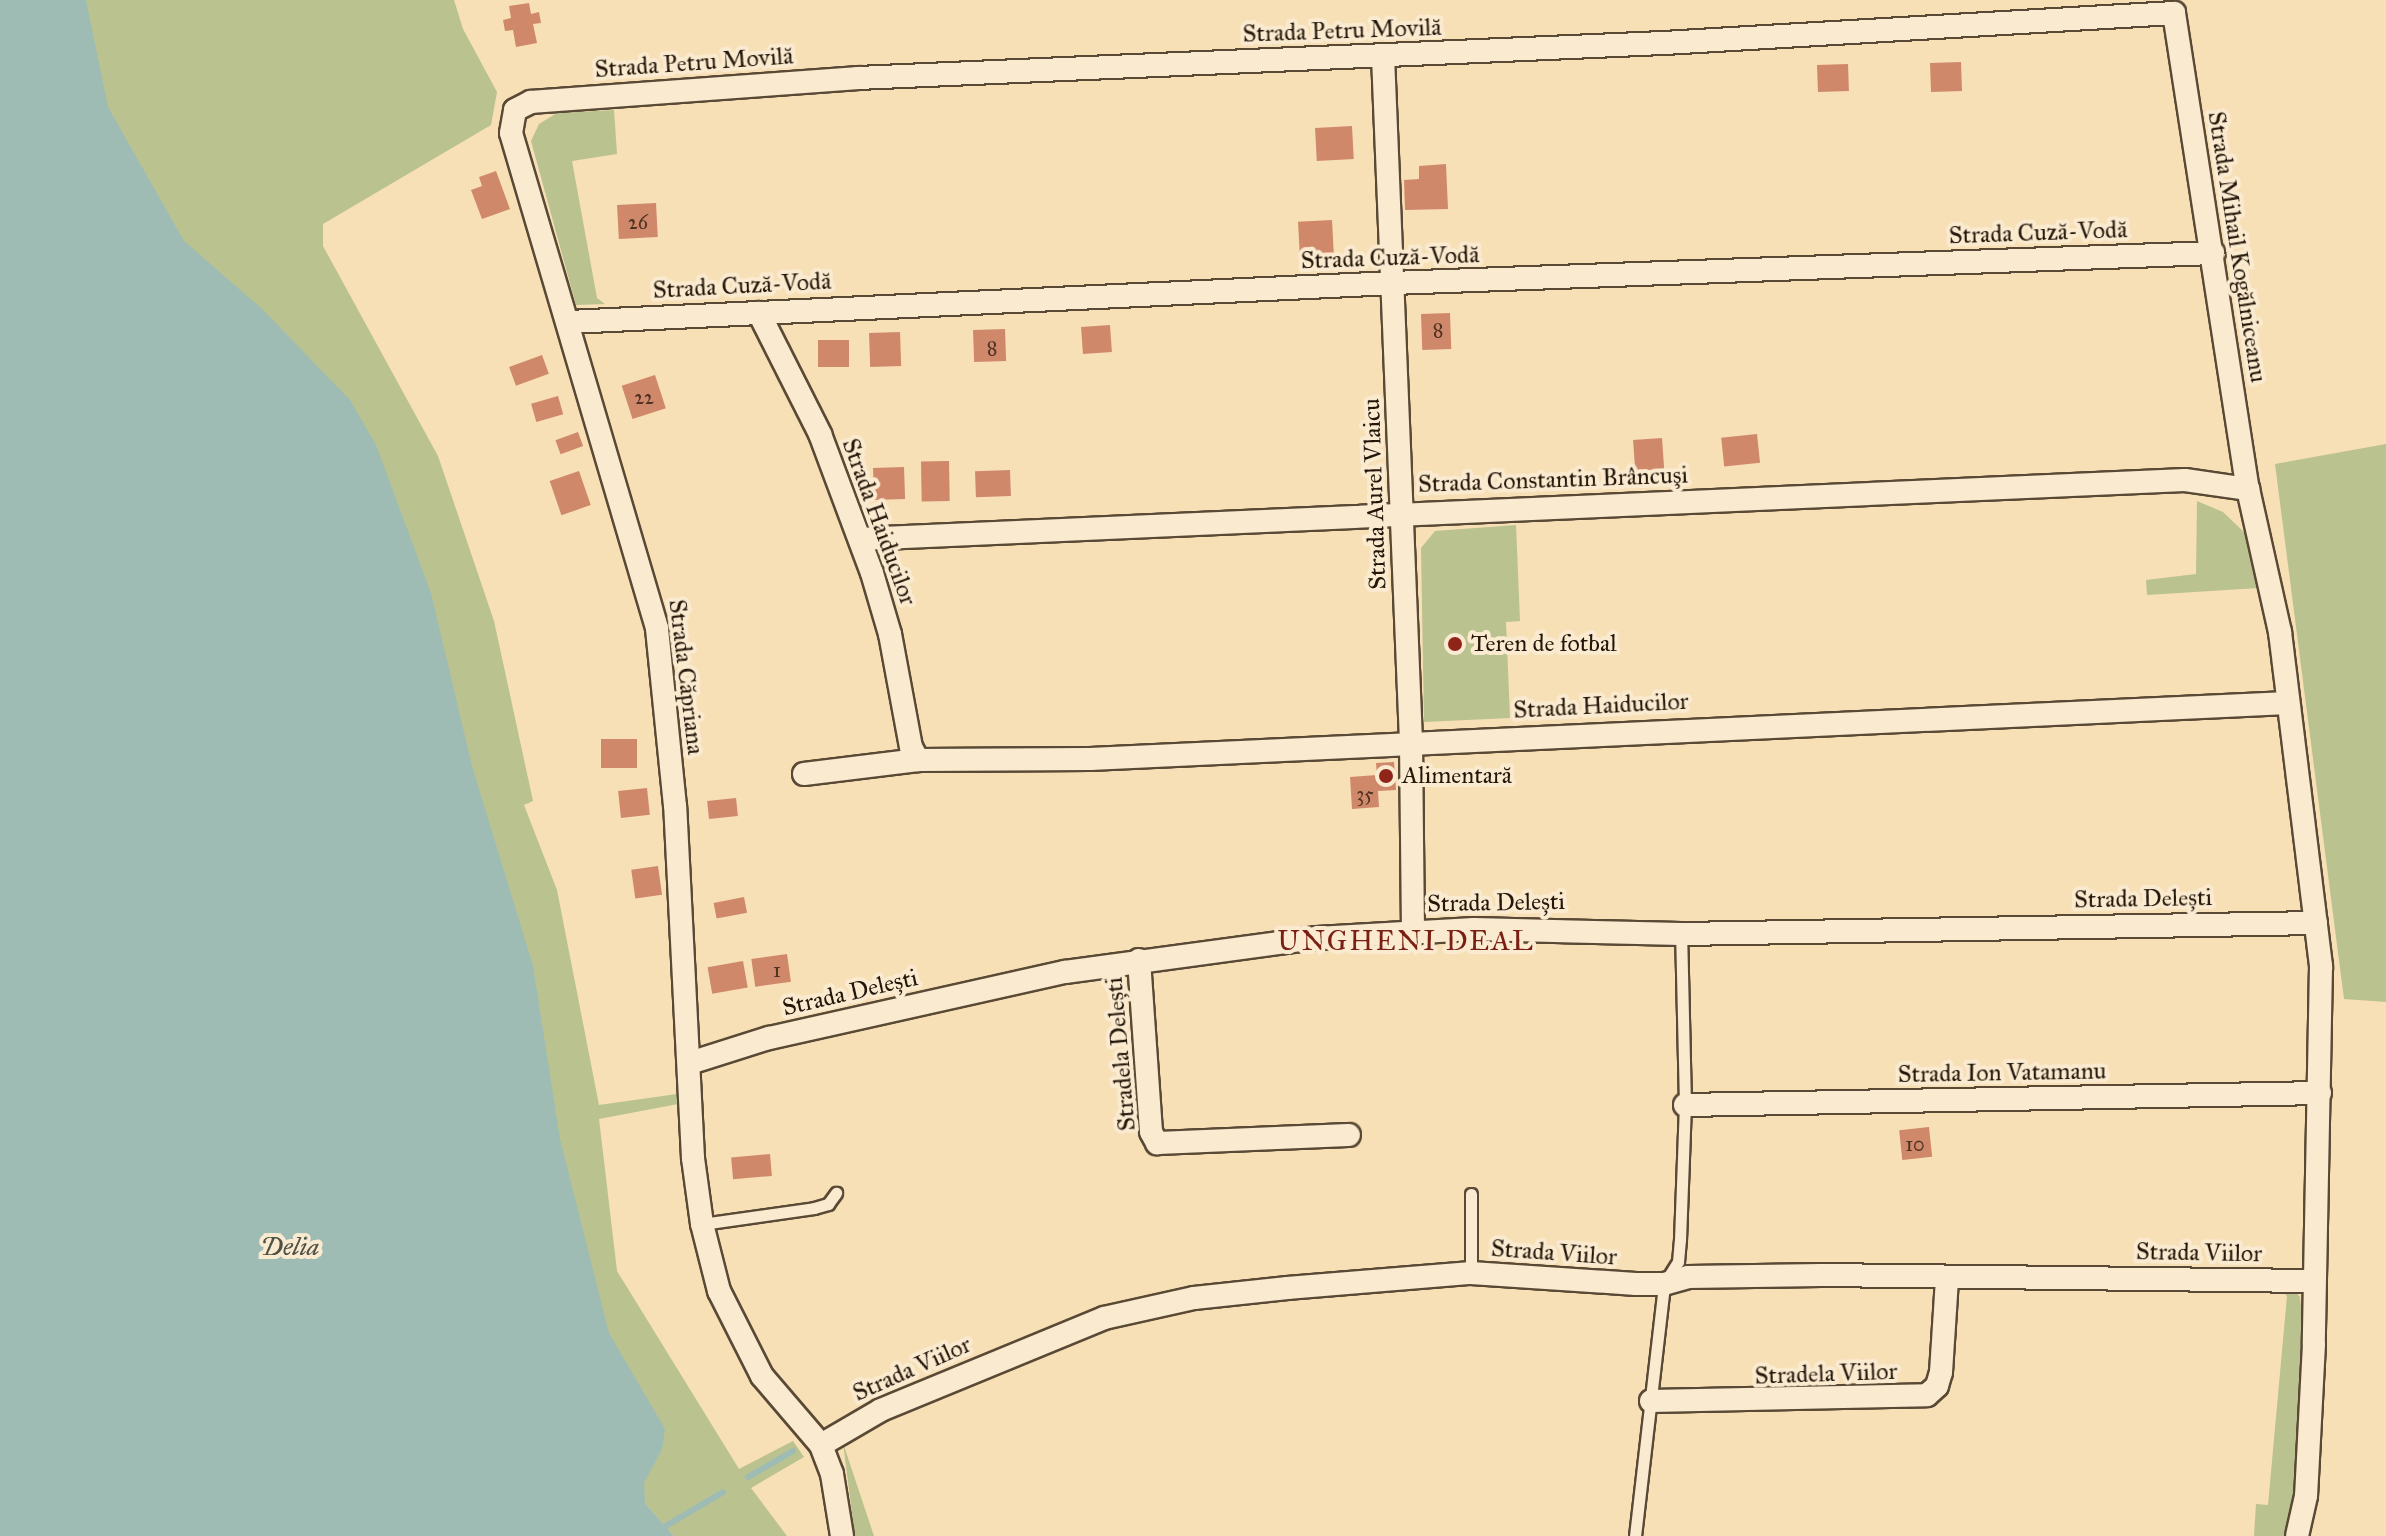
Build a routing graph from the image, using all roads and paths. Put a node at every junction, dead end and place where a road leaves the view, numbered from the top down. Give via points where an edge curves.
1 (2174, 13) joint
2 (1383, 56) junction
3 (515, 110) joint
4 (2213, 253) junction
5 (1392, 283) junction
6 (759, 313) junction
7 (569, 322) junction
8 (2248, 489) junction
9 (1402, 512) junction
10 (860, 539) junction
11 (2288, 703) junction
12 (1411, 742) junction
13 (918, 760) junction
14 (804, 774) dead end
15 (2316, 923) junction
16 (1413, 930) junction
17 (1681, 934) junction
18 (1139, 960) junction
19 (690, 1063) junction
20 (2320, 1093) junction
21 (1685, 1105) junction
22 (1349, 1135) dead end
23 (836, 1193) dead end
24 (1471, 1194) dead end
25 (702, 1224) junction
26 (1471, 1273) junction
27 (1947, 1278) junction
28 (2314, 1281) junction
29 (1664, 1284) junction
30 (1651, 1401) junction
31 (821, 1445) junction
32 (842, 1536) edge
33 (1635, 1536) edge
34 (2297, 1536) edge

1 - 2 street, Strada Petru Movilă
1 - 4 street, Strada Mihail Kogălniceanu
2 - 3 street, Strada Petru Movilă via 858,78 531,102
2 - 5 street, Strada Aurel Vlaicu
3 - 7 street, Strada Căpriana via 511,133
4 - 5 street, Strada Cuză-Vodă
4 - 8 street, Strada Mihail Kogălniceanu
5 - 6 street, Strada Cuză-Vodă
5 - 9 street, Strada Aurel Vlaicu
6 - 7 street, Strada Cuză-Vodă
6 - 10 street, Strada Haiducilor via 820,434
7 - 19 street, Strada Căpriana via 657,628 675,806
8 - 9 street, Strada Constantin Brâncuşi via 2185,480
8 - 11 street, Strada Mihail Kogălniceanu via 2280,632
9 - 10 street, Strada Constantin Brâncuşi
9 - 12 street, Strada Aurel Vlaicu
10 - 13 street, Strada Haiducilor via 890,634 911,747
11 - 12 street, Strada Haiducilor
11 - 15 street, Strada Mihail Kogălniceanu
12 - 13 street, Strada Haiducilor via 1090,759
12 - 16 street, Strada Aurel Vlaicu
13 - 14 street, Strada Haiducilor
15 - 17 street, Strada Delești
15 - 20 street, Strada Mihail Kogălniceanu
16 - 17 street, Strada Delești
16 - 18 street, Strada Delești
17 - 21 lane
18 - 19 street, Strada Delești via 926,1002
18 - 22 street, Stradela Delești via 1151,1132 1157,1143
19 - 25 street, Strada Căpriana
20 - 21 street, Strada Ion Vatamanu
20 - 28 street, Strada Mihail Kogălniceanu
21 - 29 lane via 1679,1251
23 - 25 lane via 828,1204 814,1208
24 - 26 lane
25 - 31 street, Strada Căpriana via 719,1291 762,1376
26 - 29 street, Strada Viilor
26 - 31 street, Strada Viilor via 1194,1298 1104,1318 881,1410
27 - 28 street, Strada Viilor
27 - 29 street, Strada Viilor via 1688,1277
27 - 30 street, Stradela Viilor via 1941,1372 1927,1395 1816,1402
28 - 34 street, Strada Mihail Kogălniceanu via 2306,1496
29 - 30 lane
30 - 33 lane
31 - 32 street, Strada Căpriana via 832,1474

